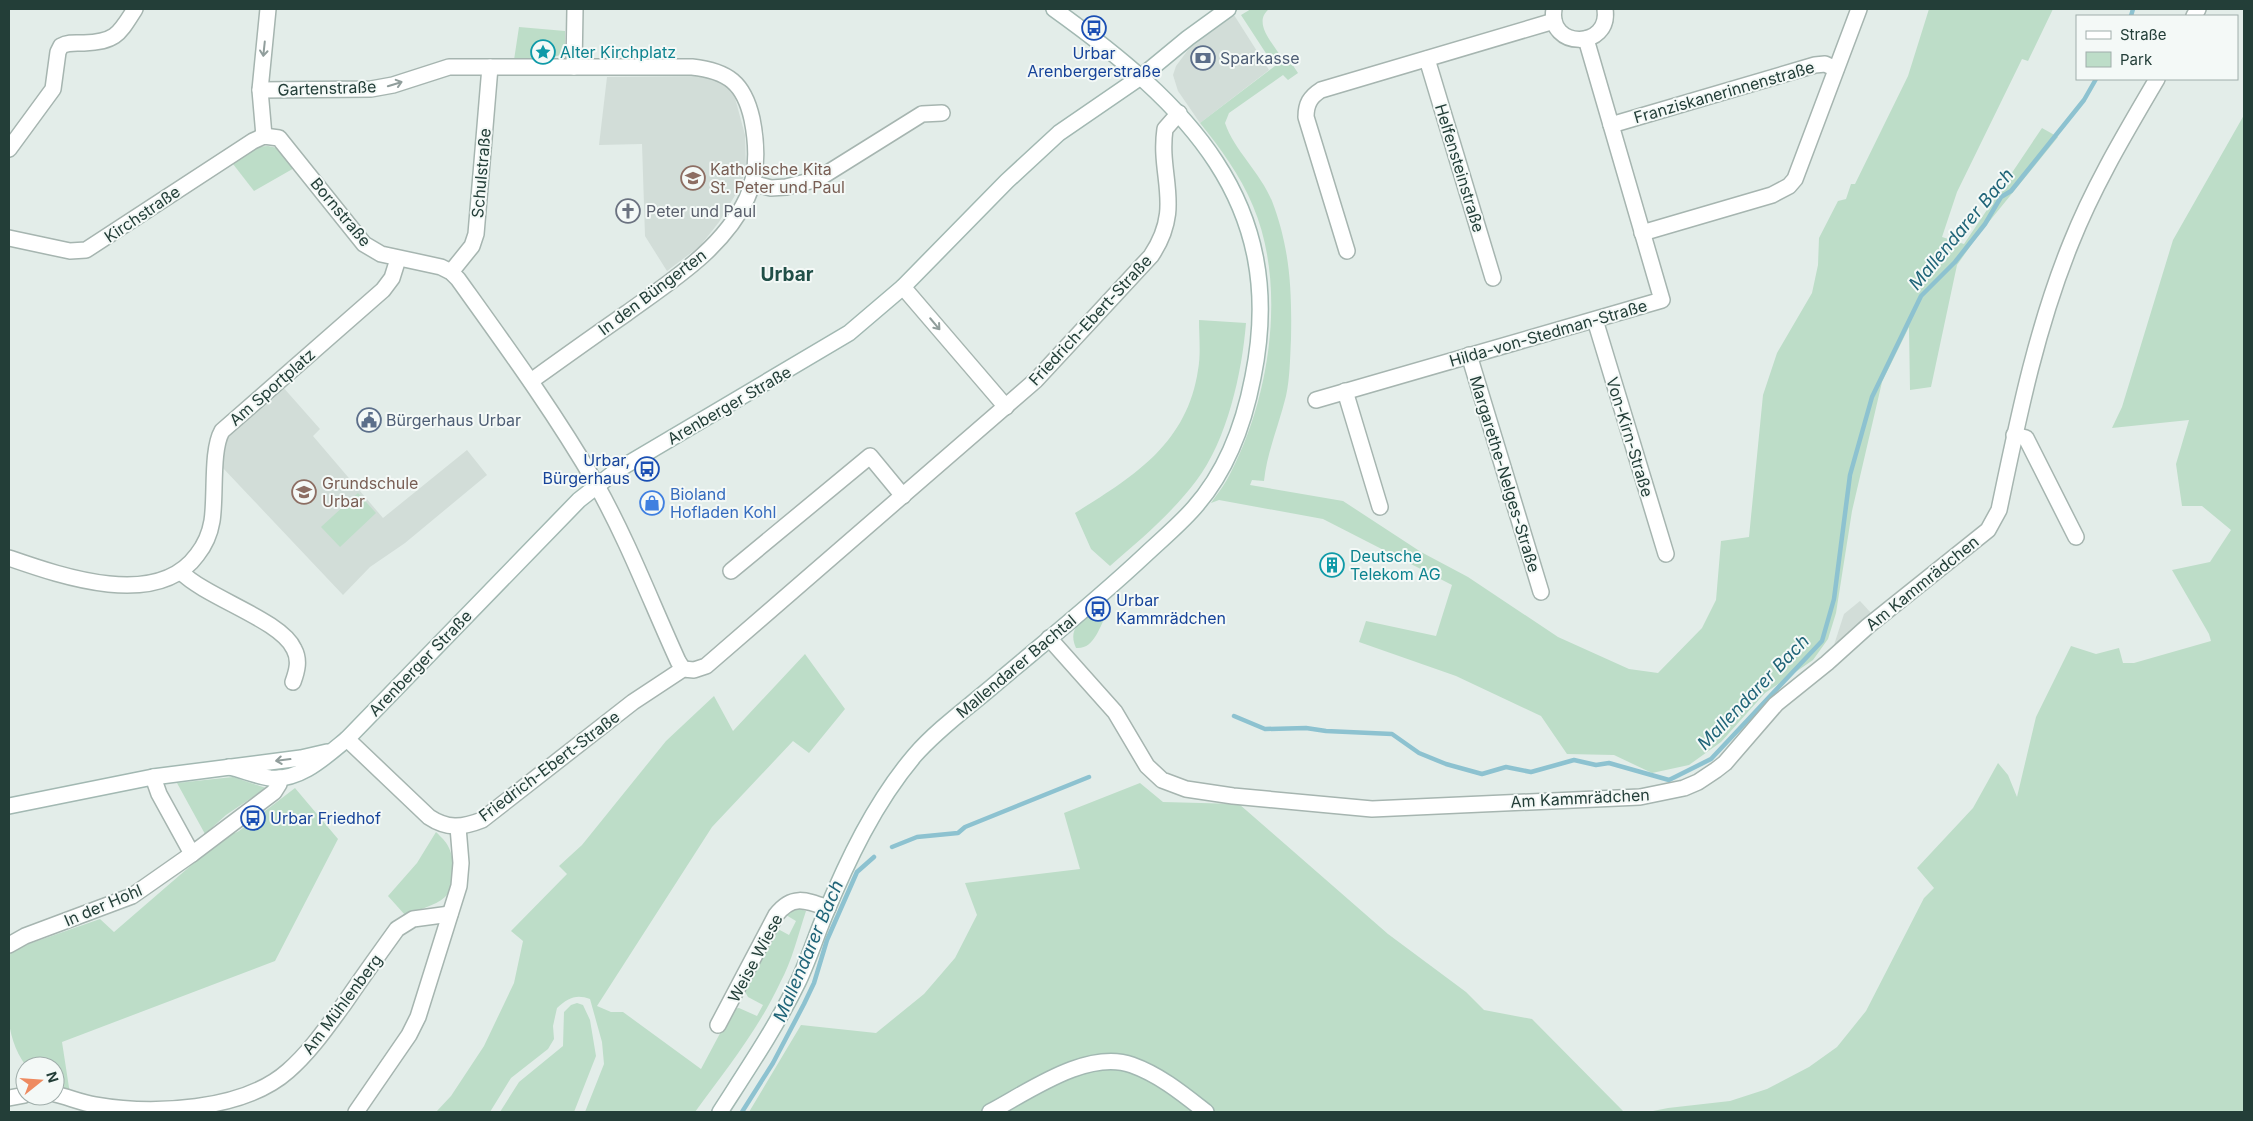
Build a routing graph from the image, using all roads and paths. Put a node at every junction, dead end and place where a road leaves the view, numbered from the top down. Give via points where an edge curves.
1 (135, 9) edge
2 (268, 9) edge
3 (575, 9) edge
4 (1054, 9) edge
5 (1228, 9) edge
6 (1606, 9) edge
7 (1859, 9) edge
8 (1554, 15) edge
9 (1586, 39) junction
10 (1426, 59) junction
11 (490, 67) junction
12 (574, 67) junction
13 (1836, 69) junction
14 (720, 73) joint
15 (1142, 76) junction
16 (2157, 80) edge
17 (260, 90) junction
18 (942, 112) dead end
19 (1179, 113) junction
20 (1611, 125) junction
21 (264, 136) junction
22 (9, 150) edge
23 (752, 183) junction
24 (1642, 233) junction
25 (9, 238) edge
26 (1347, 251) dead end
27 (398, 259) junction
28 (451, 272) junction
29 (1493, 278) dead end
30 (903, 287) junction
31 (1595, 320) junction
32 (1469, 355) junction
33 (531, 381) junction
34 (1345, 391) junction
35 (1316, 400) dead end
36 (1006, 407) junction
37 (2014, 436) junction
38 (596, 485) junction
39 (903, 496) junction
40 (1380, 507) dead end
41 (2076, 537) dead end
42 (1666, 554) dead end
43 (9, 558) edge
44 (731, 571) dead end
45 (182, 572) junction
46 (1541, 592) dead end
47 (1049, 638) junction
48 (683, 668) junction
49 (293, 682) dead end
50 (347, 739) junction
51 (331, 751) junction
52 (229, 767) junction
53 (153, 777) junction
54 (280, 778) junction
55 (9, 806) edge
56 (458, 827) junction
57 (192, 854) junction
58 (828, 908) junction
59 (450, 914) junction
60 (9, 944) edge
61 (718, 1025) dead end
62 (65, 1097) edge
63 (356, 1112) edge
64 (720, 1112) edge
65 (990, 1112) edge
66 (1206, 1112) edge

1 - 22 street via 123,29 108,40 61,46 53,89
2 -> 17 street
3 - 12 street
4 - 15 street, Mallendarer Bachtal
5 - 15 street, Arenberger Straße
6 - 9 street via 1600,31
7 - 13 street, Franziskanerinnenstraße
8 - 9 street via 1563,34 1578,40
8 - 10 street
9 - 20 street, Hilda-von-Stedman-Straße
10 - 26 street via 1321,90 1307,104 1306,117
10 - 29 street, Helfensteinstraße
11 - 12 street, Gartenstraße
17 -> 11 street, Gartenstraße via 371,89 449,67
11 - 28 street, Schulstraße via 476,234 472,246
12 - 14 street, Gartenstraße via 692,67
13 - 20 street, Franziskanerinnenstraße via 1825,64 1814,65
13 - 24 street, Franziskanerinnenstraße via 1795,179 1789,186 1772,195
14 - 23 street, In den Büngerten via 738,85 749,106 756,149
15 - 19 street, Mallendarer Bachtal
15 - 30 street, Arenberger Straße via 1059,133
16 - 37 street, Am Kammrädchen via 2100,179 2071,241 2036,346
17 - 21 street
18 - 23 street via 922,114 818,179 802,185 771,188
19 - 36 street, Friedrich-Ebert-Straße via 1165,129 1169,208 1158,246 1062,353
19 - 47 street, Mallendarer Bachtal via 1224,174 1251,235 1257,260 1261,311 1252,387 1235,442 1212,485 1195,507 1120,579
20 - 24 street, Hilda-von-Stedman-Straße
21 - 25 street, Kirchstraße via 245,145 86,250 70,252
21 - 27 street, Bornstraße via 285,142 364,244 380,254
23 - 33 street, In den Büngerten via 738,214 712,247 664,286
24 - 31 street, Hilda-von-Stedman-Straße via 1662,300
27 - 28 street, Bornstraße
27 - 45 street, Am Sportplatz via 384,290 222,431 218,442 214,510 209,534
28 - 33 street
30 -> 36 street
30 - 38 street, Arenberger Straße via 843,338
31 - 32 street, Hilda-von-Stedman-Straße
31 - 42 street, Von-Kirn-Straße
32 - 34 street, Hilda-von-Stedman-Straße
32 - 46 street, Margarethe-Nelges-Straße
33 - 38 street
34 - 35 street, Hilda-von-Stedman-Straße
34 - 40 street
36 - 39 street, Friedrich-Ebert-Straße
37 - 41 street via 2026,438
37 - 47 street, Am Kammrädchen via 1999,510 1988,530 1776,704 1725,763 1698,782 1662,794 1372,809 1186,789 1162,780 1147,766 1115,712
38 - 48 street
38 - 50 street, Arenberger Straße
39 - 44 street via 870,456
39 - 48 street, Friedrich-Ebert-Straße via 706,666 694,670
43 - 45 street via 72,578 117,584 149,583
45 - 49 street via 195,584 288,639 294,647 298,664
47 - 58 street, Mallendarer Bachtal via 916,754 861,837
48 - 56 street, Friedrich-Ebert-Straße via 633,702 482,820
50 - 51 street, Arenberger Straße
50 - 56 street, Friedrich-Ebert-Straße via 429,816 445,825
51 -> 52 street, Arenberger Straße
51 - 54 street, Arenberger Straße via 306,770
52 - 53 street, Arenberger Straße
52 - 54 street, Arenberger Straße
53 - 55 street, Arenberger Straße
53 - 57 street
54 - 57 street, In der Hohl via 274,792
56 - 59 street via 461,872
57 - 60 street, In der Hohl via 132,896
58 - 61 street, Weise Wiese via 808,900 784,905
58 - 64 street, Mallendarer Bachtal via 800,978
59 - 62 street, Am Mühlenberg via 413,919 397,930 320,1037 287,1072 257,1089 202,1106 157,1111 94,1105
59 - 63 street via 418,1017
65 - 66 street via 1074,1069 1106,1061 1132,1065 1167,1082

